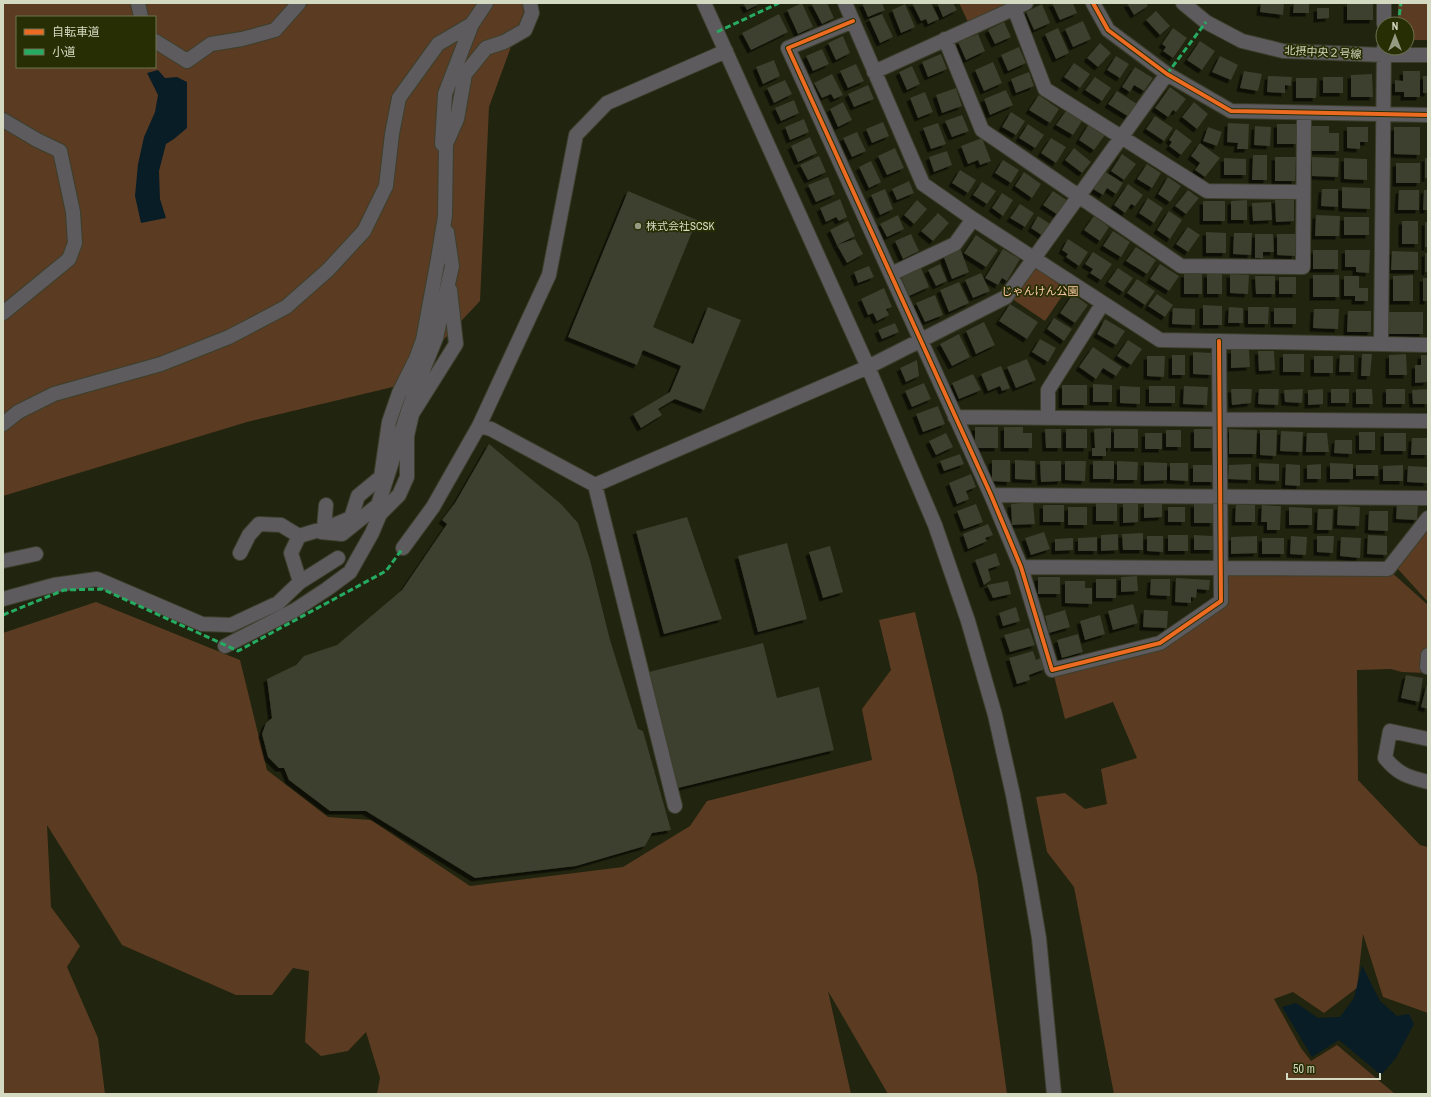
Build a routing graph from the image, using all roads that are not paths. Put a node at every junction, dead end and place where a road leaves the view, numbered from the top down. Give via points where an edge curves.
1 (138, 3) edge
2 (299, 3) edge
3 (486, 3) edge
4 (530, 3) edge
5 (704, 3) edge
6 (845, 3) edge
7 (1093, 3) edge
8 (1183, 3) edge
9 (1384, 3) edge
10 (1020, 6) edge
11 (141, 16) edge
12 (1384, 16) edge
13 (853, 21) junction
14 (472, 24) junction
15 (945, 39) junction
16 (156, 42) edge
17 (726, 51) junction
18 (1375, 51) edge
19 (1415, 54) edge
20 (1428, 55) edge
21 (1384, 56) edge
22 (874, 72) junction
23 (1167, 74) junction
24 (1304, 114) junction
25 (1383, 115) junction
26 (1428, 115) edge
27 (3, 120) edge
28 (1121, 137) junction
29 (1302, 192) junction
30 (1078, 196) junction
31 (445, 216) junction
32 (973, 219) junction
33 (1033, 258) junction
34 (890, 274) junction
35 (449, 278) junction
36 (1103, 303) junction
37 (3, 312) edge
38 (920, 341) junction
39 (1219, 341) junction
40 (1381, 344) junction
41 (1428, 345) edge
42 (868, 367) junction
43 (955, 417) junction
44 (1048, 418) junction
45 (1220, 419) junction
46 (1428, 421) edge
47 (3, 424) edge
48 (479, 426) junction
49 (595, 485) junction
50 (990, 495) junction
51 (1220, 496) junction
52 (1428, 498) edge
53 (326, 505) dead end
54 (1428, 518) edge
55 (320, 530) junction
56 (299, 536) junction
57 (403, 548) dead end
58 (240, 553) dead end
59 (36, 554) dead end
60 (338, 558) dead end
61 (3, 561) edge
62 (1021, 567) junction
63 (1220, 569) junction
64 (300, 582) junction
65 (3, 599) edge
66 (225, 646) dead end
67 (1428, 655) edge
68 (1428, 667) edge
69 (1428, 739) edge
70 (1428, 782) edge
71 (675, 806) dead end
72 (1054, 1094) edge

1 - 11 street
2 - 16 street via 275,30 211,44 187,61
3 - 14 street
4 - 31 street via 532,13 525,30 504,42 486,48 465,74 457,119 446,144
5 - 17 street
6 - 13 street
7 - 23 street via 1108,30
8 - 18 street, 北摂中央２号線 via 1206,22 1242,41 1283,51
9 - 12 street
10 - 15 street
10 - 28 street via 1045,89
13 - 22 street
13 - 34 street via 788,48
14 - 31 street via 445,94 440,177
14 - 47 street via 438,44 399,98 386,186 364,231 328,270 286,307 229,337 161,364 54,394 18,412
15 - 22 street
15 - 30 street via 982,130
17 - 42 street
17 - 48 street via 607,103 576,134 548,275
19 - 20 street, 北摂中央２号線
21 - 25 street
22 - 32 street via 923,184
23 - 24 street via 1231,111
23 - 28 street
24 - 25 street
24 - 29 street
25 - 26 street
25 - 40 street
27 - 37 street via 60,151 73,212 75,243 69,259
28 - 29 street via 1207,191
28 - 30 street
29 - 30 street via 1303,267 1181,266
30 - 33 street
31 - 35 street via 452,266
31 - 55 street via 423,340 389,422 381,478 358,496 351,518
32 - 33 street
32 - 34 street via 955,244
33 - 36 street
33 - 38 street via 1006,297
34 - 38 street
35 - 55 street via 436,338 415,390 378,505 342,534
35 - 66 street via 456,344 412,414 407,436 407,477 399,495 380,514 350,572 295,610
36 - 39 street via 1160,340
36 - 44 street via 1048,390
38 - 42 street
38 - 43 street
39 - 40 street
39 - 45 street
40 - 41 street
42 - 49 street
42 - 72 street via 935,526 968,621 995,715 1039,938
43 - 44 street
43 - 50 street
44 - 45 street
45 - 46 street
45 - 51 street
48 - 49 street via 491,429
48 - 57 street via 433,507
49 - 71 street
50 - 51 street
50 - 62 street
51 - 52 street
51 - 63 street
53 - 55 street
54 - 63 street via 1388,569
55 - 56 street
56 - 58 street via 281,525 259,524 249,535
56 - 64 street via 291,553
59 - 61 street
60 - 64 street
62 - 63 street
62 - 63 street via 1052,670 1160,643 1221,601
64 - 65 street via 278,603 231,625 202,624 97,579 54,585
67 - 68 street
69 - 70 street via 1390,731 1385,758 1395,770

